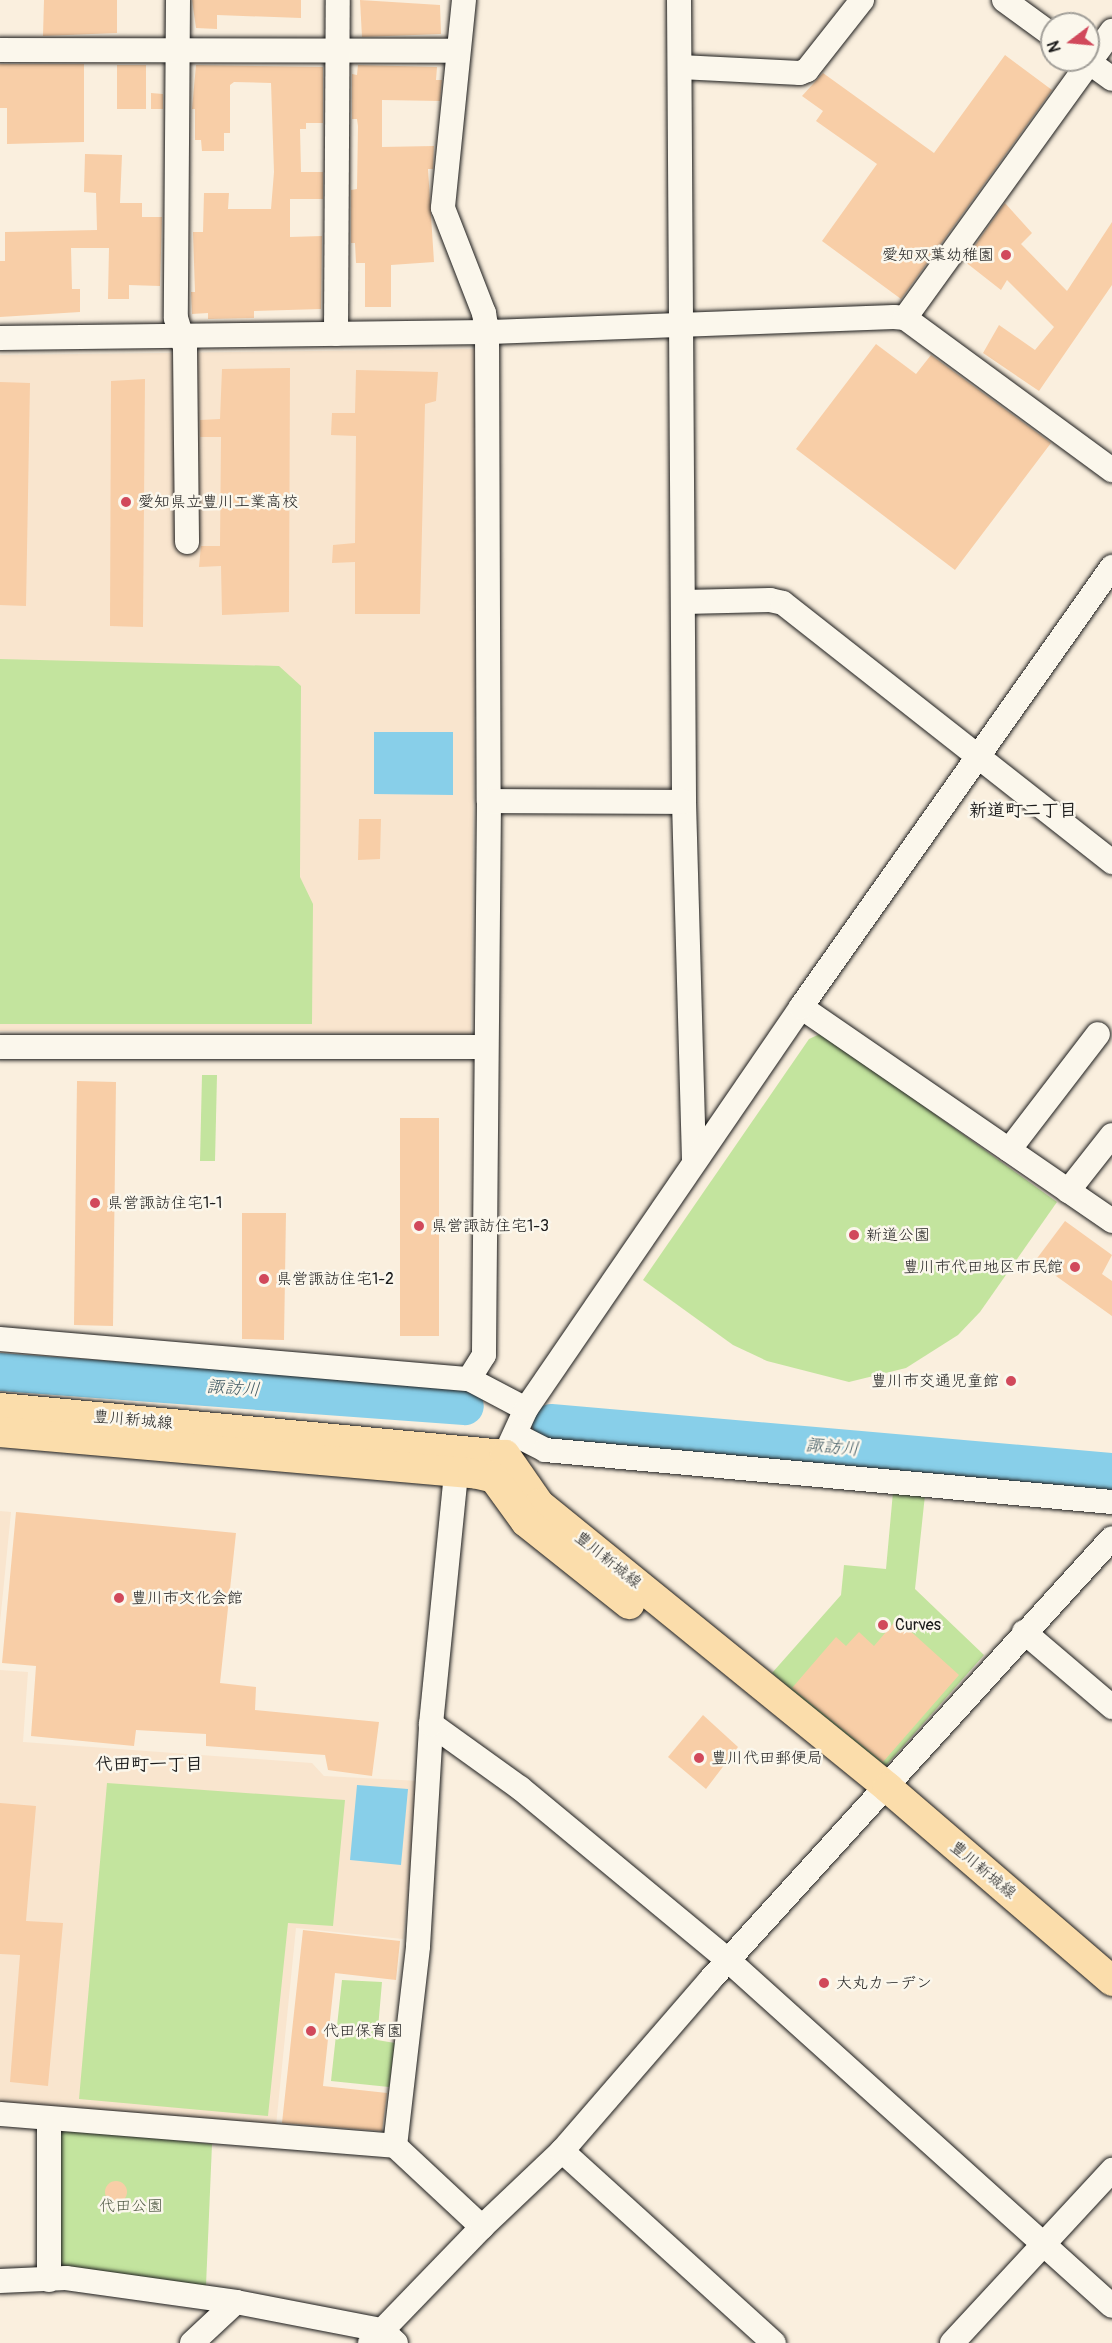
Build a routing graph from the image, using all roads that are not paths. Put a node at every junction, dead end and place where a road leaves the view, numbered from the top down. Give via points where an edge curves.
1 (178, 0) edge
2 (338, 0) edge
3 (464, 0) edge
4 (679, 0) edge
5 (862, 0) edge
6 (1004, 0) edge
7 (1040, 26) edge
8 (1112, 31) edge
9 (1100, 45) edge
10 (0, 50) edge
11 (178, 50) junction
12 (338, 50) junction
13 (458, 51) junction
14 (680, 67) junction
15 (1079, 72) edge
16 (905, 318) junction
17 (680, 327) junction
18 (486, 333) junction
19 (181, 334) junction
20 (336, 334) junction
21 (0, 338) edge
22 (1112, 470) edge
23 (187, 542) dead end
24 (1112, 567) edge
25 (684, 602) junction
26 (978, 754) junction
27 (489, 801) junction
28 (684, 802) junction
29 (1112, 862) edge
30 (801, 1007) junction
31 (1098, 1034) dead end
32 (0, 1047) edge
33 (486, 1047) junction
34 (1112, 1135) edge
35 (1010, 1150) junction
36 (694, 1161) junction
37 (1068, 1191) junction
38 (1112, 1221) edge
39 (0, 1339) edge
40 (469, 1379) junction
41 (0, 1408) edge
42 (526, 1409) junction
43 (0, 1432) edge
44 (505, 1456) junction
45 (456, 1472) junction
46 (1112, 1502) edge
47 (1112, 1538) edge
48 (1024, 1632) junction
49 (1112, 1707) edge
50 (431, 1724) junction
51 (881, 1795) junction
52 (729, 1961) junction
53 (1112, 1980) edge
54 (1112, 2004) edge
55 (0, 2114) edge
56 (49, 2121) junction
57 (395, 2146) junction
58 (562, 2151) junction
59 (1112, 2170) edge
60 (482, 2227) junction
61 (1043, 2244) junction
62 (49, 2280) junction
63 (0, 2281) edge
64 (236, 2302) junction
65 (1112, 2306) edge
66 (382, 2339) edge
67 (192, 2343) edge
68 (774, 2343) edge
69 (952, 2343) edge

1 - 11 street
2 - 12 street
3 - 13 street
4 - 14 street
5 - 14 street via 807,70 800,73
6 - 7 street
8 - 9 street
10 - 11 street
11 - 12 street
11 - 19 street via 176,318
12 - 13 street
12 - 20 street
13 - 18 street via 442,208 484,313
14 - 17 street
15 - 16 street
16 - 17 street
16 - 22 street
17 - 18 street
17 - 25 street
18 - 20 street
18 - 27 street
19 - 20 street
19 - 21 street
19 - 23 street via 185,348
24 - 26 street
25 - 26 street via 783,603
25 - 28 street
26 - 29 street
26 - 30 street
27 - 28 street
27 - 33 street
28 - 36 street
30 - 35 street
30 - 36 street
31 - 35 street
32 - 33 street
33 - 40 street via 484,1355
34 - 37 street
35 - 37 street
36 - 42 street
37 - 38 street
39 - 40 street
40 - 42 street
41 - 44 main road, 豊川新城線
42 - 44 street
43 - 45 main road, 豊川新城線
44 - 45 main road, 豊川新城線
44 - 46 street via 545,1450
44 - 51 main road, 豊川新城線 via 526,1522
45 - 50 street
47 - 48 street
48 - 49 street
48 - 51 street
50 - 52 street via 538,1802
50 - 57 street via 418,1946
51 - 52 street
51 - 53 main road, 豊川新城線
51 - 54 main road, 豊川新城線
52 - 58 street
52 - 61 street
55 - 56 street
56 - 57 street
56 - 62 street
57 - 60 street
58 - 60 street
58 - 68 street
59 - 61 street
60 - 66 street
61 - 65 street
61 - 69 street
62 - 63 street
62 - 64 street via 66,2278
64 - 66 street
64 - 67 street

